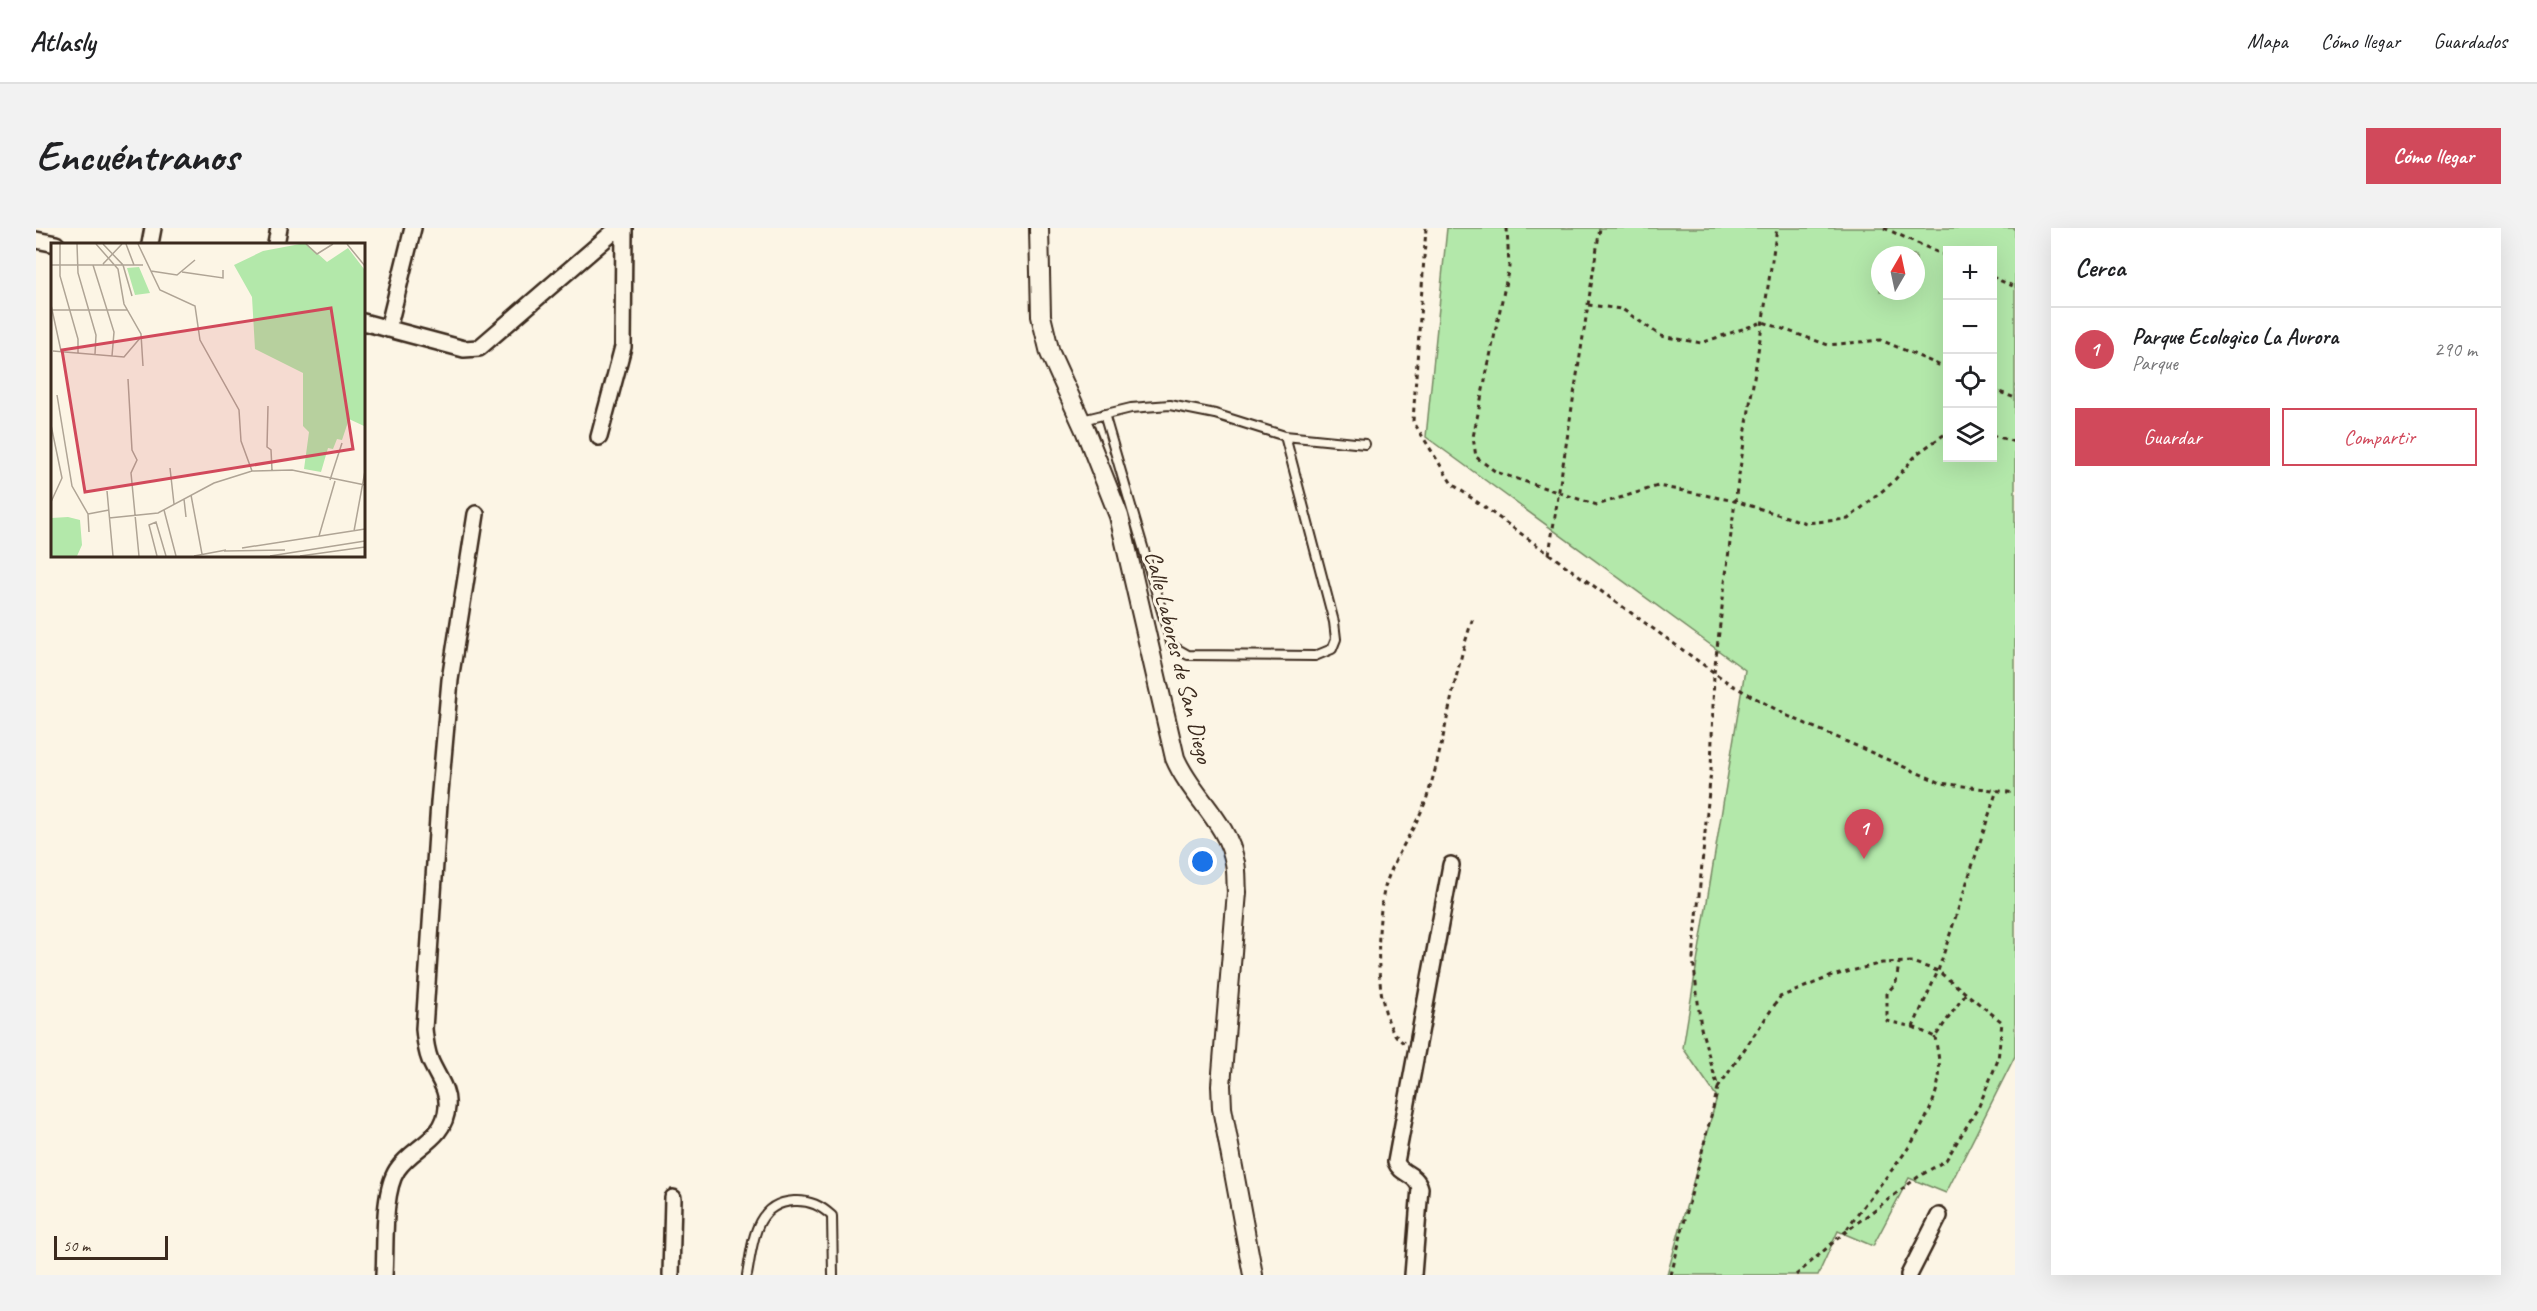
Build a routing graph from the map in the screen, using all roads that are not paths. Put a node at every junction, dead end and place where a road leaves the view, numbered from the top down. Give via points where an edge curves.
1 (153, 228) edge
2 (279, 228) edge
3 (413, 228) edge
4 (618, 228) edge
5 (624, 228) edge
6 (1039, 228) edge
7 (36, 240) edge
8 (51, 243) edge
9 (150, 243) edge
10 (276, 243) edge
11 (364, 322) edge
12 (388, 329) junction
13 (1104, 414) junction
14 (1080, 420) junction
15 (1285, 436) junction
16 (599, 437) dead end
17 (1365, 444) dead end
18 (476, 514) dead end
19 (1451, 865) dead end
20 (673, 1198) dead end
21 (1939, 1216) dead end
22 (384, 1275) edge
23 (671, 1275) edge
24 (747, 1275) edge
25 (833, 1275) edge
26 (1252, 1275) edge
27 (1413, 1275) edge
28 (1909, 1275) edge

1 - 9 street
2 - 10 street
3 - 12 street
4 - 12 street via 486,345 464,349
5 - 16 street via 623,347
6 - 14 street, Calle Labores de San Diego via 1041,316 1050,353
7 - 8 street
11 - 12 street
13 - 14 lane
13 - 15 lane via 1170,405 1215,414
13 - 15 lane via 1172,646 1188,655 1315,656 1332,649 1335,622
14 - 26 street, Calle Labores de San Diego via 1119,516 1175,758 1227,838 1235,863 1237,891 1221,1085
15 - 17 lane
18 - 22 street via 448,700 424,1029 427,1052 448,1104 442,1128 397,1170 389,1195
19 - 27 street via 1396,1162 1402,1171 1414,1177 1420,1188
20 - 23 street
21 - 28 street
24 - 25 lane via 756,1228 763,1215 782,1201 799,1200 822,1207 831,1216

